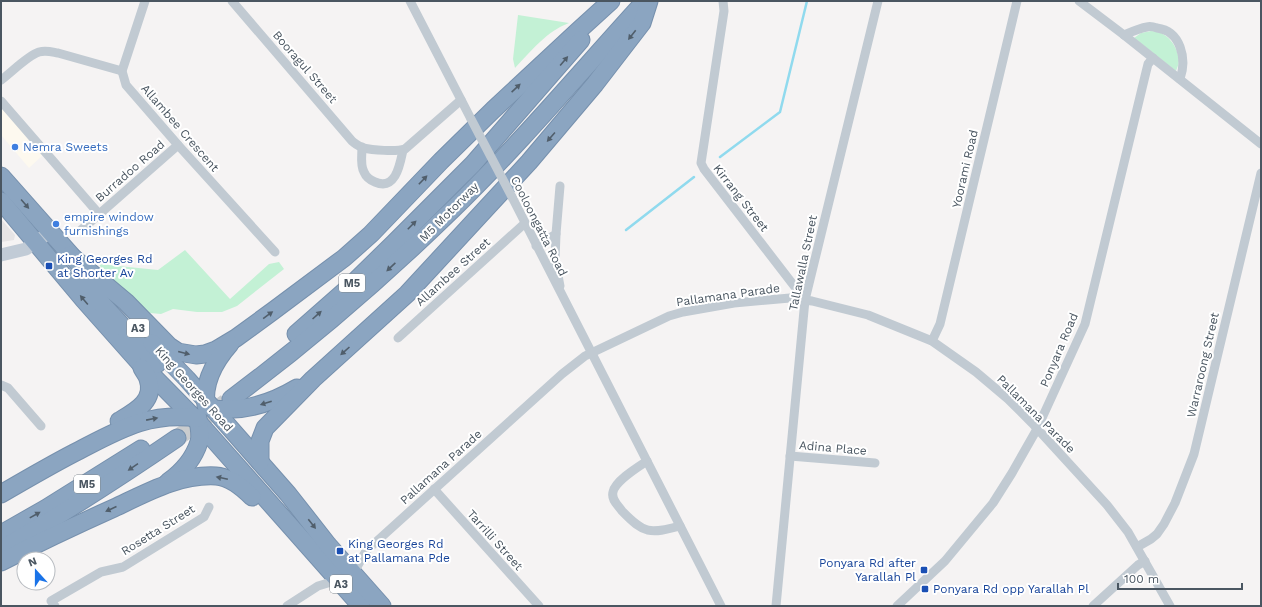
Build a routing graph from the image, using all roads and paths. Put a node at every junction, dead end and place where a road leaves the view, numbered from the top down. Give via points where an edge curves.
1 (145, 1) edge
2 (232, 1) edge
3 (410, 1) edge
4 (613, 1) edge
5 (645, 1) edge
6 (649, 1) edge
7 (723, 1) edge
8 (878, 1) edge
9 (1017, 1) edge
10 (1079, 1) edge
11 (1124, 35) junction
12 (1153, 58) junction
13 (122, 71) junction
14 (1180, 79) junction
15 (1, 80) edge
16 (461, 100) junction
17 (1, 102) edge
18 (1261, 144) edge
19 (178, 145) junction
20 (362, 147) junction
21 (403, 150) junction
22 (1261, 173) edge
23 (1, 176) edge
24 (560, 186) dead end
25 (1, 201) edge
26 (99, 214) junction
27 (524, 224) junction
28 (80, 231) dead end
29 (50, 232) junction
30 (556, 234) junction
31 (36, 242) junction
32 (536, 246) junction
33 (275, 252) dead end
34 (1, 255) edge
35 (70, 255) junction
36 (561, 295) junction
37 (806, 300) junction
38 (236, 338) junction
39 (398, 338) dead end
40 (932, 341) junction
41 (591, 353) junction
42 (138, 361) junction
43 (313, 379) junction
44 (1, 385) edge
45 (202, 413) junction
46 (41, 426) dead end
47 (1037, 429) junction
48 (790, 456) junction
49 (647, 461) junction
50 (260, 462) junction
51 (875, 463) dead end
52 (29, 477) junction
53 (160, 488) junction
54 (434, 489) junction
55 (1, 494) edge
56 (209, 507) dead end
57 (680, 526) junction
58 (1, 534) edge
59 (297, 534) junction
60 (1137, 547) junction
61 (1, 549) edge
62 (321, 561) junction
63 (1145, 561) junction
64 (1, 562) edge
65 (346, 577) junction
66 (53, 604) edge
67 (287, 606) edge
68 (361, 606) edge
69 (382, 606) edge
70 (539, 606) edge
71 (721, 606) edge
72 (776, 606) edge
73 (897, 606) edge
74 (1093, 606) edge
75 (1170, 606) edge

1 - 13 street
2 - 20 street, Booragul Street via 352,141
3 - 16 street, Cooloongatta Road
5 -> 4 highway, M5 Motorway / M5 via 528,131 453,209 373,284 262,376 226,396 346,290 473,164
38 -> 4 highway via 371,234 493,110
6 -> 43 highway via 642,23 595,84 529,162 407,294
7 - 37 street, Kirrang Street via 724,11 701,163
8 - 37 street, Tallawalla Street
9 - 40 street, Yoorami Road via 940,324
10 - 11 street
11 - 12 street
11 - 14 street via 1148,26 1165,29 1175,38 1182,54 1184,69
12 - 14 street
12 - 47 street, Ponyara Road via 1148,64 1085,324
13 - 15 street via 48,51 32,56
13 - 19 street, Allambee Crescent via 126,85
14 - 18 street
16 - 21 street
16 - 27 street, Cooloongatta Road, bridge
17 - 26 street
19 - 26 street, Burradoo Road
19 - 33 street, Allambee Crescent
20 - 21 street
20 - 21 street via 364,172 367,177 384,184 396,175
22 - 60 street, Warraroong Street via 1194,454 1164,524 1157,534
23 -> 29 highway, King Georges Road / A3
24 - 30 street
25 - 31 highway, King Georges Road / A3
26 - 28 street, Burradoo Road
27 - 32 street, Cooloongatta Road
27 - 39 street, Allambee Street
29 - 31 street
29 - 35 highway, King Georges Road / A3
30 - 32 street
30 - 36 street via 555,260
31 - 34 street via 26,249
42 -> 31 highway, King Georges Road / A3
32 - 36 street, Cooloongatta Road
35 -> 38 highway via 126,302 178,352 205,354
35 - 45 highway, King Georges Road / A3 via 187,379
36 - 41 street, Cooloongatta Road
37 - 40 street, Pallamana Parade via 868,315
37 - 41 street, Pallamana Parade via 790,298 734,303 683,312 669,316
37 - 48 street, Tallawalla Street
38 - 45 highway via 215,364 206,384
40 - 47 street, Pallamana Parade via 976,372 1008,399
41 - 49 street, Cooloongatta Road
41 - 54 street, Pallamana Parade via 562,374
42 - 45 highway, King Georges Road / A3 via 173,396
42 - 52 highway via 149,380 149,392 146,401 138,410
43 -> 45 highway via 281,397 258,406
43 - 50 highway via 265,428 260,441
44 - 46 street via 8,388
45 - 50 highway, King Georges Road / A3 via 229,428
52 -> 45 highway via 117,430 142,421
45 - 53 highway via 199,442 193,455 185,467
45 - 59 highway, King Georges Road / A3
45 - 62 highway via 276,496
47 - 60 street, Pallamana Parade via 1107,505
47 - 73 street, Ponyara Road via 983,516 945,561
48 - 51 street, Adina Place
48 - 72 street, Tallawalla Street
49 - 57 street, Cooloongatta Road
49 - 57 street via 615,486 613,498 616,504 641,528 664,531
50 -> 65 highway, King Georges Road / A3
52 - 55 highway
59 -> 53 highway via 229,480 216,476 193,477
53 -> 64 highway via 84,521
54 - 65 street, Pallamana Parade via 366,551
54 - 70 street, Tarrilli Street
56 - 66 street, Rosetta Street via 204,517 123,567 101,572
57 - 71 street, Cooloongatta Road
58 -> 61 highway, M5 via 174,433 77,504
59 - 62 highway, King Georges Road / A3
60 - 63 street, Pallamana Parade
62 - 65 highway, King Georges Road / A3
63 - 74 street
63 - 75 street, Pallamana Parade
65 - 67 street via 318,586
65 - 68 highway, King Georges Road / A3
65 - 69 highway, King Georges Road / A3

